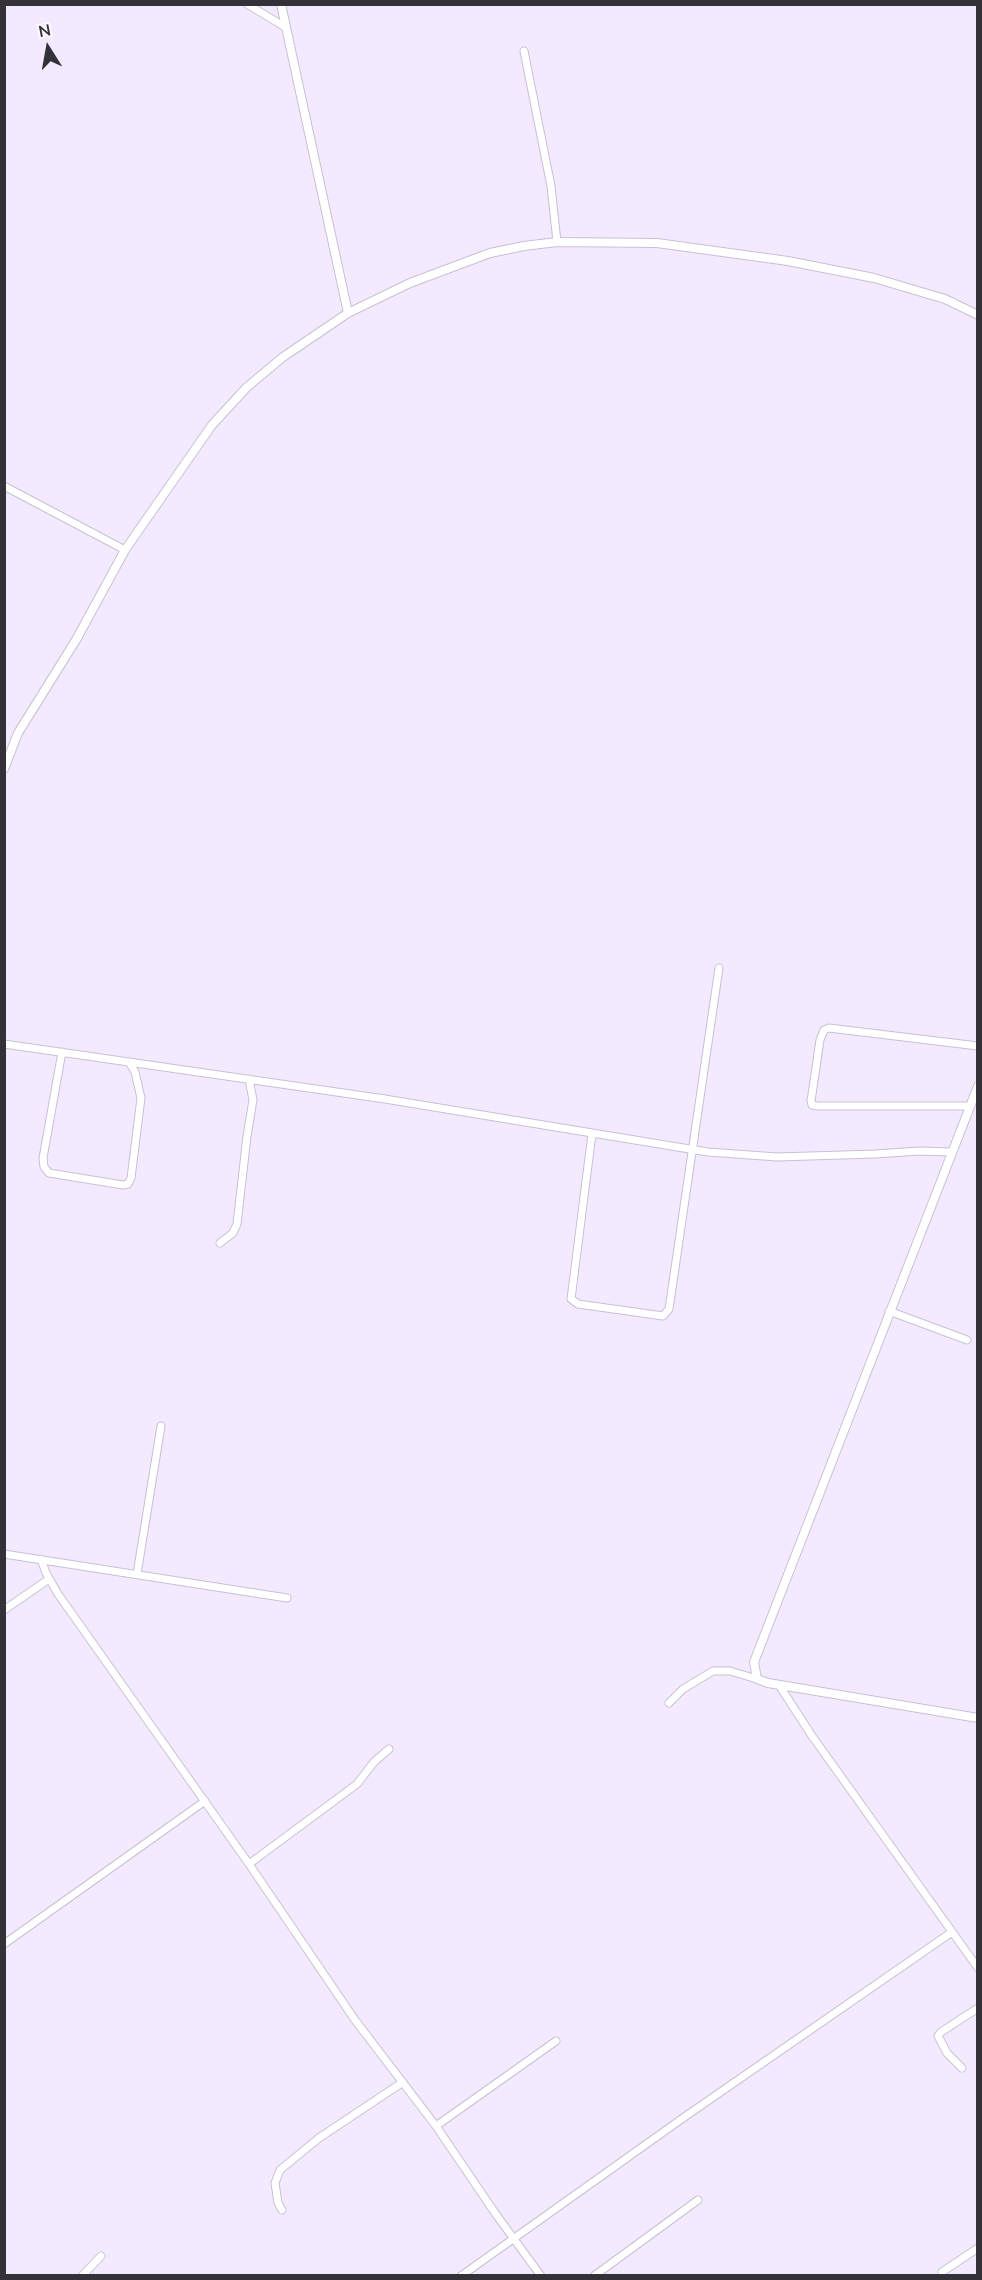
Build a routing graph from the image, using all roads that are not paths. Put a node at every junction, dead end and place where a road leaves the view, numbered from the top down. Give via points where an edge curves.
1 (247, 4) edge
2 (280, 4) edge
3 (285, 27) junction
4 (524, 51) dead end
5 (557, 242) junction
6 (348, 313) junction
7 (978, 315) edge
8 (4, 486) edge
9 (125, 550) junction
10 (4, 769) edge
11 (718, 968) dead end
12 (4, 1044) edge
13 (978, 1046) edge
14 (62, 1052) junction
15 (129, 1062) junction
16 (249, 1079) junction
17 (978, 1086) edge
18 (969, 1106) junction
19 (592, 1134) junction
20 (693, 1150) junction
21 (952, 1152) junction
22 (220, 1243) dead end
23 (889, 1311) junction
24 (967, 1340) dead end
25 (161, 1425) dead end
26 (4, 1554) edge
27 (41, 1559) junction
28 (137, 1574) junction
29 (49, 1579) junction
30 (287, 1598) dead end
31 (4, 1610) edge
32 (757, 1679) junction
33 (779, 1685) junction
34 (669, 1703) dead end
35 (978, 1718) edge
36 (388, 1749) dead end
37 (205, 1801) junction
38 (249, 1864) junction
39 (952, 1932) junction
40 (4, 1944) edge
41 (978, 1968) edge
42 (978, 2008) edge
43 (555, 2041) dead end
44 (962, 2068) dead end
45 (403, 2082) junction
46 (436, 2126) junction
47 (698, 2199) dead end
48 (282, 2210) dead end
49 (515, 2238) junction
50 (978, 2248) edge
51 (101, 2256) dead end
52 (942, 2272) dead end
53 (82, 2276) edge
54 (461, 2276) edge
55 (541, 2276) edge
56 (594, 2276) edge

1 - 3 street
2 - 3 street
3 - 6 street
4 - 5 street via 551,186
5 - 6 street via 490,253 410,283
5 - 7 street via 657,243 788,261 874,278 945,299
6 - 9 street via 247,387 212,425
8 - 9 street
9 - 10 street via 76,640 18,733
11 - 20 street
12 - 14 street
13 - 18 street via 829,1028 820,1040 811,1101 818,1106
14 - 15 street
14 - 15 street via 44,1167 49,1173 123,1185 131,1178 141,1098
15 - 16 street
16 - 19 street
16 - 22 street via 253,1100 237,1224 233,1233
17 - 18 street
18 - 21 street
19 - 20 street
19 - 20 street via 572,1299 578,1304 632,1313 658,1317 669,1309
20 - 21 street via 743,1156
21 - 23 street
23 - 24 street
23 - 32 street via 755,1654
25 - 28 street
26 - 27 street
27 - 28 street
27 - 29 street
28 - 30 street
29 - 31 street
29 - 37 street
32 - 33 street
32 - 34 street via 730,1671 713,1671
33 - 35 street
33 - 39 street
36 - 38 street via 357,1784
37 - 38 street
37 - 40 street
38 - 45 street via 355,2020
39 - 41 street
39 - 49 street
42 - 44 street via 938,2036
43 - 46 street
45 - 46 street
45 - 48 street via 319,2138 280,2170 275,2183
46 - 49 street
47 - 56 street
49 - 54 street
49 - 55 street
50 - 52 street
51 - 53 street

